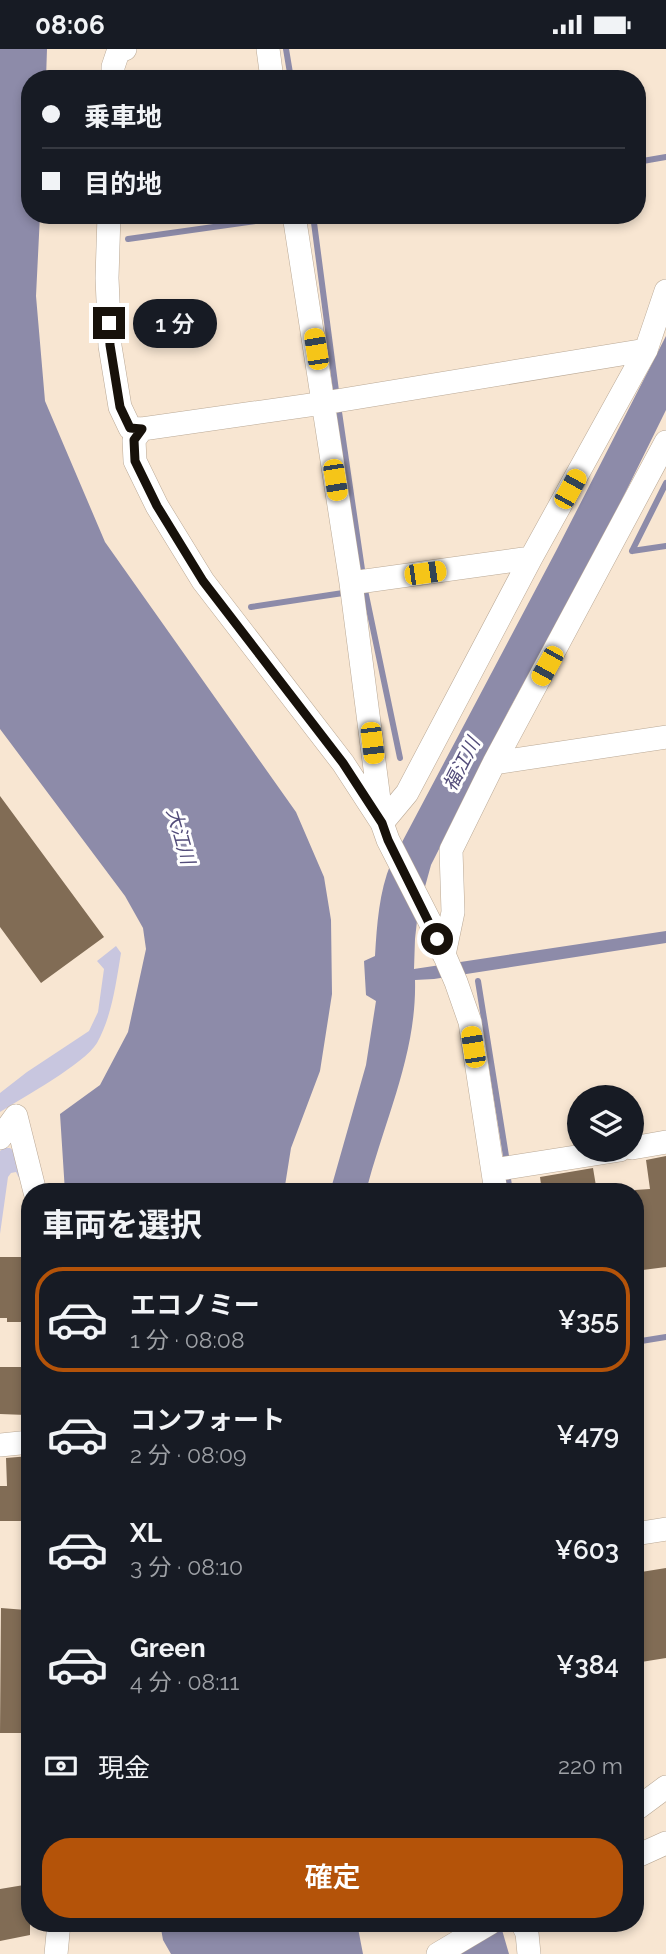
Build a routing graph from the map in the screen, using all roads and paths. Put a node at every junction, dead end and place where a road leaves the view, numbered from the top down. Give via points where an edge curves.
1 (125, 49) edge
2 (268, 49) edge
3 (113, 70) edge
4 (271, 70) edge
5 (109, 224) edge
6 (295, 224) edge
7 (666, 291) edge
8 (646, 350) junction
9 (324, 403) junction
10 (142, 429) junction
11 (666, 442) edge
12 (531, 558) junction
13 (359, 582) junction
14 (666, 737) edge
15 (494, 763) junction
16 (385, 832) junction
17 (449, 966) junction
18 (8, 1121) edge
19 (0, 1138) edge
20 (666, 1143) edge
21 (644, 1146) edge
22 (572, 1162) edge
23 (495, 1181) edge
24 (32, 1183) edge
25 (21, 1443) edge
26 (0, 1445) edge
27 (666, 1529) edge
28 (644, 1533) edge
29 (666, 1787) edge
30 (644, 1803) edge
31 (666, 1843) edge
32 (644, 1853) edge
33 (58, 1932) edge
34 (475, 1932) edge
35 (526, 1932) edge
36 (440, 1953) edge
37 (56, 1954) edge
38 (529, 1954) edge

1 - 3 street via 118,52
2 - 4 street
5 - 10 street via 110,345 120,407 130,428
6 - 9 street
7 - 8 street
8 - 9 street
8 - 12 street
9 - 10 street
9 - 13 street
10 - 16 street via 134,440 135,461 157,506 203,581 343,763
11 - 15 street
12 - 13 street
12 - 16 street
13 - 16 street
14 - 15 street
15 - 17 street via 451,850
16 - 17 street
17 - 23 street via 470,1022
18 - 19 street
18 - 24 street
20 - 21 street
22 - 23 street
25 - 26 street
27 - 28 street
29 - 30 street
31 - 32 street
33 - 37 street
34 - 36 street
35 - 38 street

